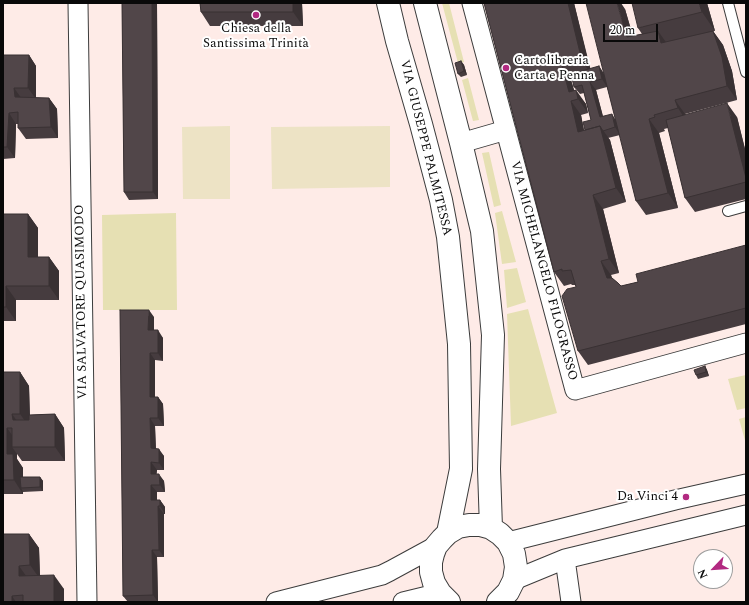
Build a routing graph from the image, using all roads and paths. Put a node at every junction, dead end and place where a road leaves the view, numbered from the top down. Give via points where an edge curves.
1 (78, 3) edge
2 (388, 3) edge
3 (425, 3) edge
4 (472, 3) edge
5 (728, 3) edge
6 (746, 72) edge
7 (506, 130) junction
8 (461, 143) junction
9 (746, 206) edge
10 (728, 211) dead end
11 (746, 343) edge
12 (746, 484) edge
13 (746, 515) edge
14 (491, 528) junction
15 (442, 539) junction
16 (508, 542) junction
17 (565, 559) junction
18 (514, 580) junction
19 (444, 598) edge
20 (86, 602) edge
21 (276, 602) edge
22 (403, 602) edge
23 (499, 602) edge
24 (571, 602) edge

1 - 20 street, VIA SALVATORE QUASIMODO
2 - 15 street, VIA GIUSEPPE PALMITESSA via 441,200 448,237 459,344 461,469
3 - 8 street
4 - 7 street, VIA MICHELANGELO FILOGRASSO
5 - 6 lane
7 - 8 street
7 - 11 street, VIA MICHELANGELO FILOGRASSO via 575,390
8 - 14 street via 482,231 493,335 489,469
9 - 10 lane
12 - 16 street
13 - 17 street
14 - 15 street via 469,525 458,528
14 - 16 street
15 - 19 street, VIA GIUSEPPE PALMITESSA via 433,554 431,572 434,583
15 - 21 street via 382,575
16 - 18 street via 514,554
17 - 18 street
17 - 24 street
18 - 23 street
19 - 22 street

